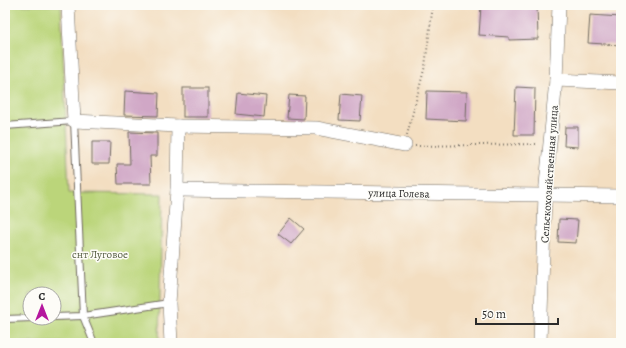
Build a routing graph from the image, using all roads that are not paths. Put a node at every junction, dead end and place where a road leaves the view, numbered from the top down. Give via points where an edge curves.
1 (68, 5) edge
2 (559, 5) edge
3 (556, 80) junction
4 (621, 83) edge
5 (74, 121) junction
6 (5, 126) edge
7 (178, 126) junction
8 (405, 145) road end
9 (177, 190) junction
10 (545, 195) junction
11 (621, 196) edge
12 (169, 303) junction
13 (83, 316) junction
14 (62, 317) edge
15 (22, 318) edge
16 (5, 319) edge
17 (94, 343) edge
18 (171, 343) edge
19 (540, 343) edge

1 - 5 street
2 - 3 street, Сельскохозяйственная улица
3 - 4 street
3 - 10 street, Сельскохозяйственная улица
5 - 6 lane
5 - 7 street
5 - 13 lane
7 - 8 street via 316,128
7 - 9 street
9 - 10 street, улица Голева
9 - 12 street
10 - 11 street, улица Голева
10 - 19 street, Сельскохозяйственная улица
12 - 13 lane
12 - 18 street
13 - 14 lane
13 - 17 lane
15 - 16 lane

